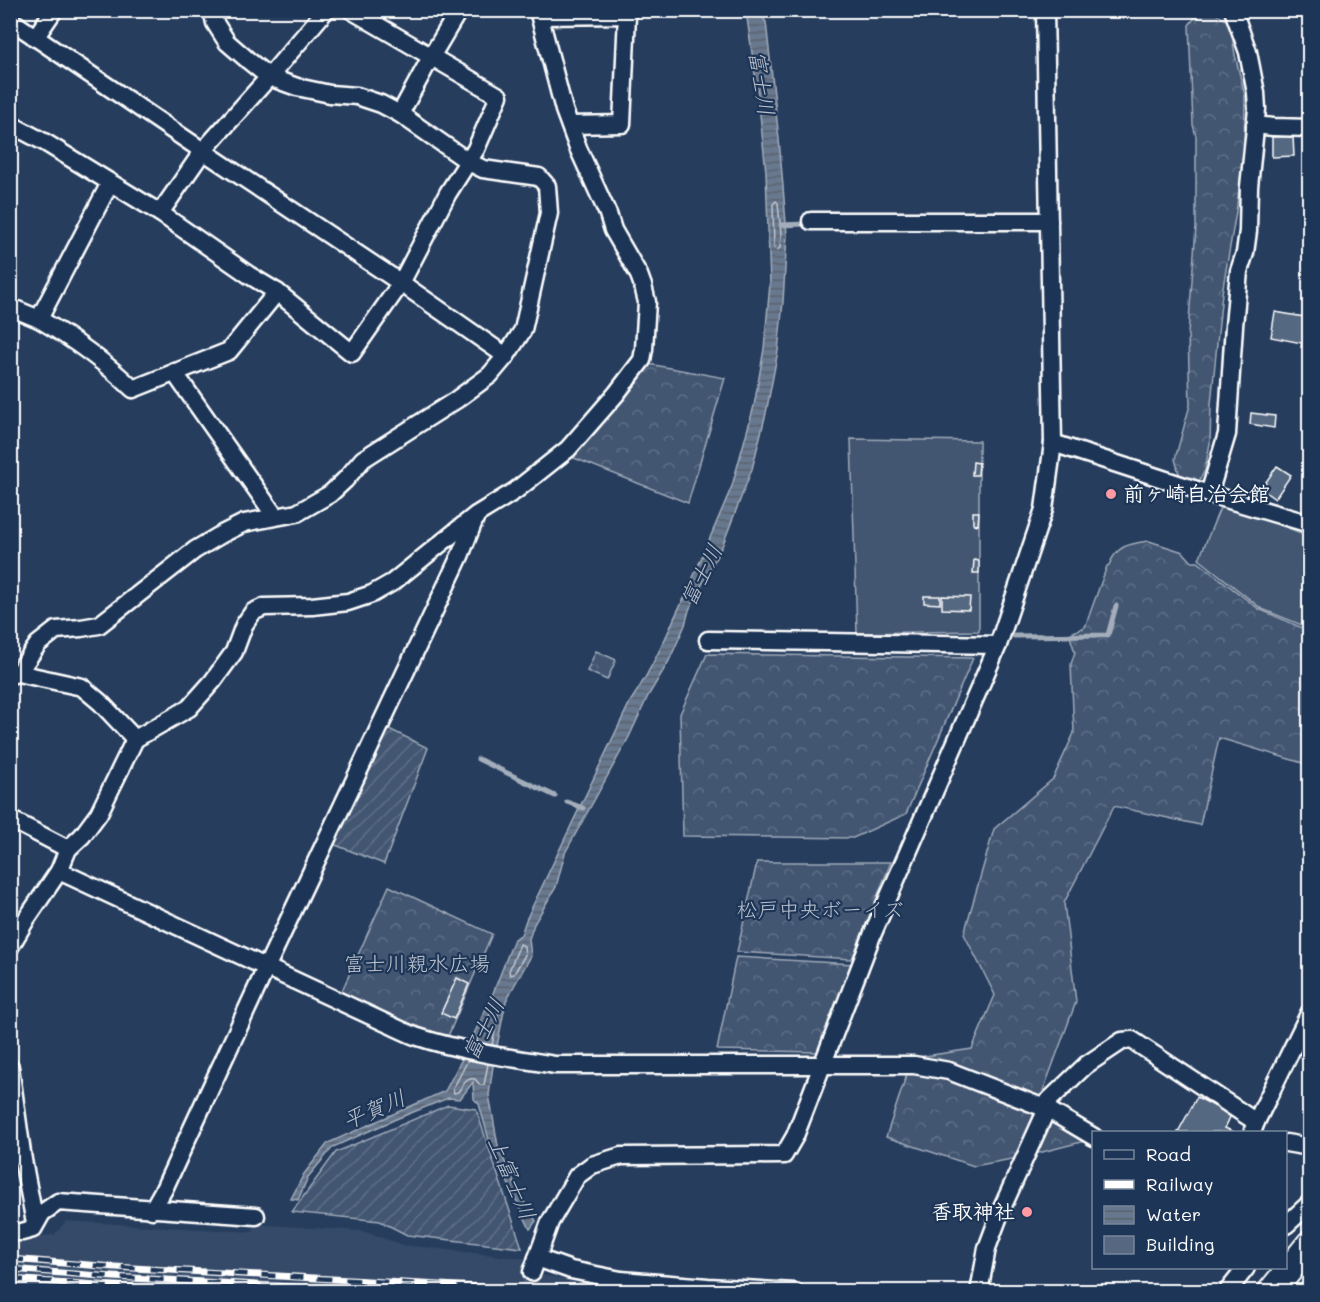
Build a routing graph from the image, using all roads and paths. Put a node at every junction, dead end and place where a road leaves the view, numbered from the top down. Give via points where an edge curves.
1 (54, 10) edge
2 (212, 10) edge
3 (326, 10) edge
4 (351, 10) edge
5 (459, 10) edge
6 (1045, 10) edge
7 (1233, 10) edge
8 (539, 13) edge
9 (10, 20) edge
10 (35, 38) junction
11 (431, 57) junction
12 (269, 76) junction
13 (400, 114) junction
14 (10, 124) edge
15 (570, 125) junction
16 (1255, 125) junction
17 (1310, 128) edge
18 (203, 151) junction
19 (469, 162) junction
20 (110, 183) junction
21 (160, 213) junction
22 (1049, 221) junction
23 (811, 222) dead end
24 (401, 283) junction
25 (277, 292) junction
26 (10, 307) edge
27 (39, 319) junction
28 (506, 356) junction
29 (174, 372) junction
30 (1053, 443) junction
31 (1209, 494) junction
32 (476, 515) junction
33 (275, 516) junction
34 (1310, 524) edge
35 (708, 640) dead end
36 (998, 645) junction
37 (14, 674) edge
38 (135, 740) junction
39 (10, 819) edge
40 (68, 849) junction
41 (59, 871) junction
42 (10, 947) edge
43 (266, 968) junction
44 (1310, 1012) edge
45 (822, 1065) junction
46 (10, 1067) edge
47 (1044, 1108) junction
48 (1257, 1129) edge
49 (1092, 1136) edge
50 (15, 1137) edge
51 (1287, 1143) edge
52 (1310, 1147) edge
53 (1310, 1203) edge
54 (152, 1210) junction
55 (256, 1216) dead end
56 (35, 1223) junction
57 (1287, 1224) edge
58 (10, 1232) edge
59 (1310, 1244) edge
60 (1245, 1269) edge
61 (795, 1292) edge
62 (979, 1292) edge
63 (1227, 1292) edge
64 (1271, 1292) edge

1 - 10 street
2 - 12 street via 227,42
3 - 12 street
4 - 11 street
5 - 11 street
6 - 22 street
7 - 16 street via 1248,52 1257,109
8 - 15 street
8 - 15 street via 627,15 622,124
9 - 10 street
10 - 18 street
11 - 13 street
11 - 19 street via 499,96
12 - 13 street via 297,87 357,96
12 - 18 street
13 - 19 street
14 - 20 street
15 - 32 street via 613,230 643,286 647,302 642,360 568,449
16 - 17 street
16 - 31 street via 1227,434
18 - 21 street
18 - 24 street
19 - 24 street via 447,193
19 - 28 street via 483,169 539,177 547,186 549,213 523,330
20 - 21 street
20 - 27 street
21 - 25 street
22 - 23 street
22 - 30 street
24 - 25 street via 352,353
24 - 28 street
25 - 29 street via 229,351
26 - 27 street
27 - 29 street via 85,348 133,389
28 - 33 street via 490,375 456,400 363,459 330,494 297,513
29 - 33 street
30 - 31 street
30 - 36 street via 1044,509
31 - 34 street
32 - 38 street via 393,582 372,594 348,602 264,607 253,612 234,652 189,708
32 - 43 street
33 - 37 street via 244,523 195,550 99,625 56,630 38,644
35 - 36 street
36 - 45 street via 873,933
37 - 38 street via 82,687
38 - 40 street via 99,813
39 - 40 street
40 - 41 street
41 - 42 street
41 - 43 street
43 - 45 street via 415,1036 515,1059 556,1065
43 - 54 street
44 - 48 street
45 - 47 street via 914,1065 950,1071
45 - 61 street via 784,1155 621,1156 592,1165 577,1176 550,1222 535,1265 621,1280
46 - 50 street
47 - 48 street via 1086,1065 1122,1041 1132,1040
47 - 49 street
47 - 62 street via 987,1248
50 - 56 street
51 - 52 street
53 - 57 street
54 - 55 street
54 - 56 street via 58,1202
56 - 58 street via 33,1229
59 - 64 highway
60 - 63 street

